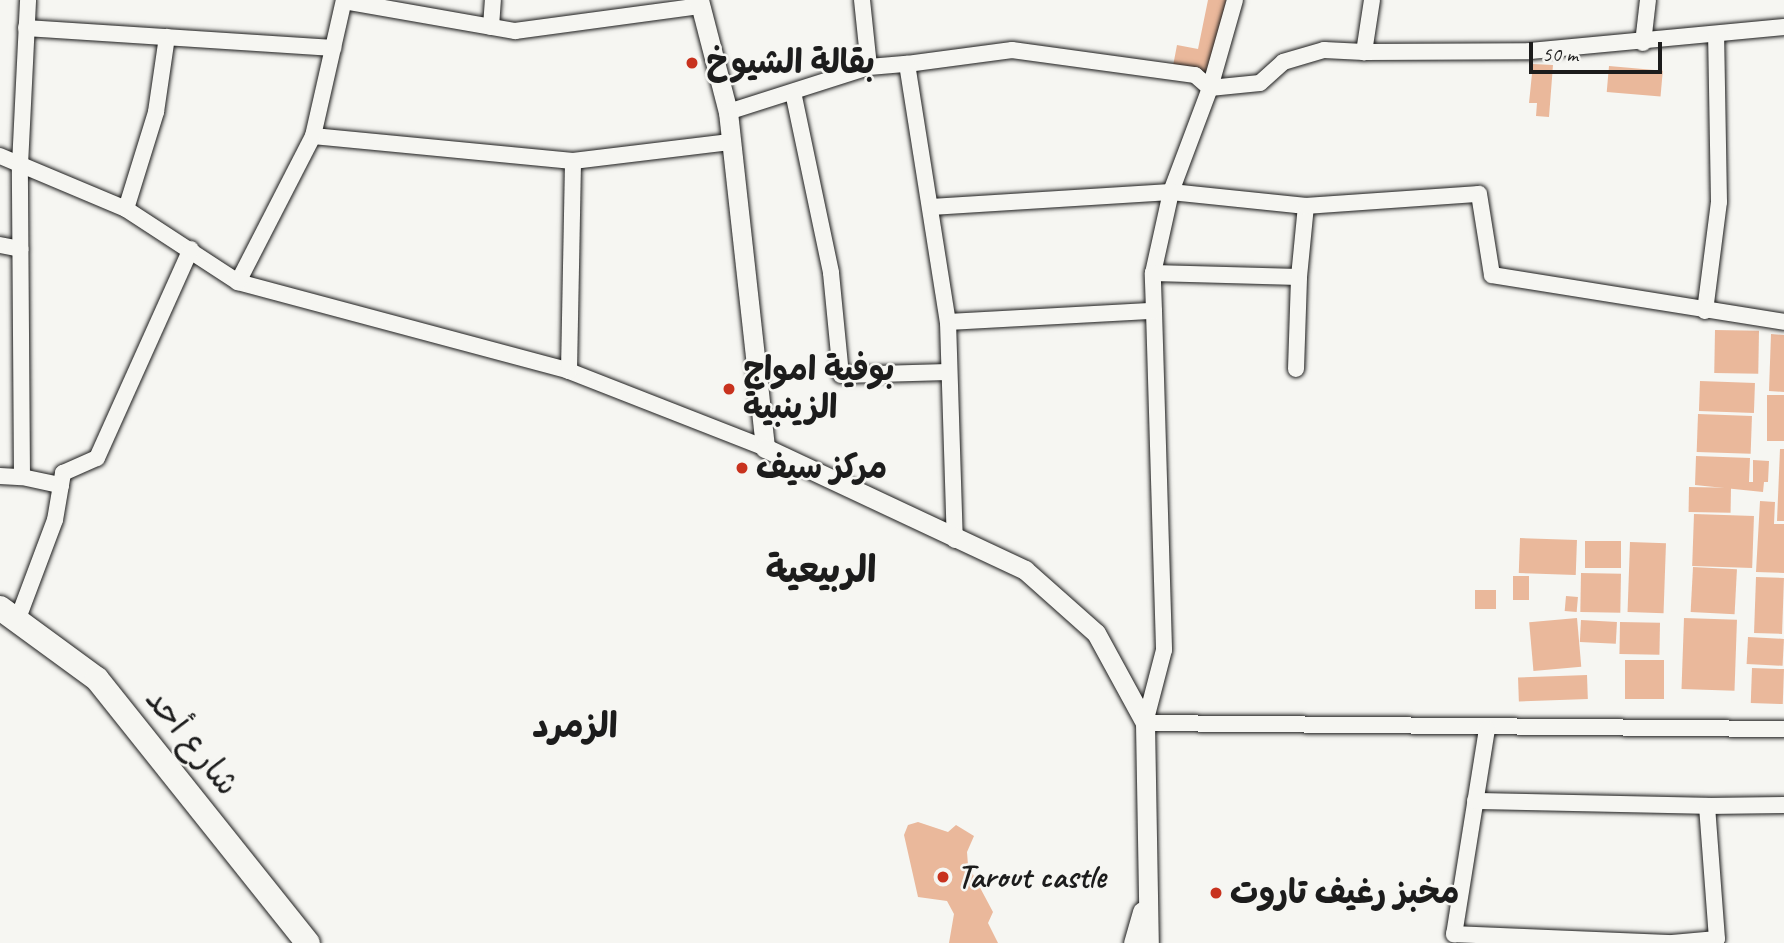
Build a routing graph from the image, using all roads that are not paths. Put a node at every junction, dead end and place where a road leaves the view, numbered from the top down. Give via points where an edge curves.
1 (28, 0) edge
2 (493, 0) edge
3 (862, 0) edge
4 (1235, 0) edge
5 (1372, 0) edge
6 (1647, 0) edge
7 (344, 1) edge
8 (700, 3) edge
9 (491, 27) junction
10 (1784, 27) edge
11 (26, 28) junction
12 (1716, 35) junction
13 (167, 37) junction
14 (1643, 43) junction
15 (333, 48) junction
16 (1364, 52) junction
17 (907, 64) junction
18 (869, 67) junction
19 (1210, 89) junction
20 (793, 92) junction
21 (728, 112) junction
22 (313, 136) junction
23 (730, 142) junction
24 (0, 156) edge
25 (573, 161) junction
26 (20, 164) junction
27 (1171, 192) junction
28 (931, 206) junction
29 (1306, 206) junction
30 (126, 209) junction
31 (0, 245) edge
32 (21, 249) junction
33 (191, 249) junction
34 (1153, 273) junction
35 (1299, 276) junction
36 (238, 282) junction
37 (1705, 311) junction
38 (1154, 312) junction
39 (948, 322) junction
40 (1784, 322) edge
41 (1297, 369) dead end
42 (569, 371) junction
43 (949, 372) junction
44 (765, 448) junction
45 (0, 476) edge
46 (22, 477) junction
47 (61, 485) junction
48 (955, 540) junction
49 (9, 615) edge
50 (1145, 723) junction
51 (1487, 729) junction
52 (1784, 729) edge
53 (1475, 801) junction
54 (1707, 806) junction
55 (1784, 806) edge
56 (1145, 900) junction
57 (307, 943) edge
58 (1133, 943) edge
59 (1149, 943) edge
60 (1672, 943) edge

1 - 11 street
2 - 9 street
3 - 18 street
4 - 19 street
5 - 16 street
6 - 14 street
7 - 9 street
7 - 15 street
8 - 9 street via 515,31
8 - 21 street
10 - 12 street
11 - 13 street
11 - 26 street
12 - 14 street
12 - 37 street via 1719,202
13 - 15 street
13 - 30 street via 156,112
14 - 16 street via 1530,51
15 - 22 street
16 - 19 street via 1324,50 1283,62 1260,83
17 - 18 street
17 - 19 street via 1012,50 1195,75
17 - 28 street
18 - 20 street
19 - 27 street
20 - 21 street
20 - 43 street via 831,274 841,375
21 - 23 street
22 - 25 street
22 - 36 street
23 - 25 street
23 - 44 street
24 - 26 street
25 - 42 street
26 - 30 street
26 - 32 street
27 - 28 street
27 - 29 street
27 - 34 street
28 - 39 street
29 - 35 street
29 - 37 street via 1479,194 1492,275
30 - 33 street
31 - 32 street
32 - 46 street
33 - 36 street
33 - 47 street via 97,458 63,473
34 - 35 street
34 - 38 street
35 - 41 street
36 - 42 street
37 - 40 street
38 - 39 street
38 - 50 street via 1164,650
39 - 43 street
42 - 44 street
43 - 48 street
44 - 48 street
45 - 46 street
46 - 47 street
47 - 49 street via 55,520
48 - 50 street via 1025,570 1096,633
49 - 57 main road, شارع أحد via 97,679
50 - 51 street
50 - 56 street
51 - 52 street
51 - 53 street
53 - 54 street
53 - 60 street via 1454,934
54 - 55 street
54 - 60 street via 1717,939
56 - 58 street
56 - 59 street

